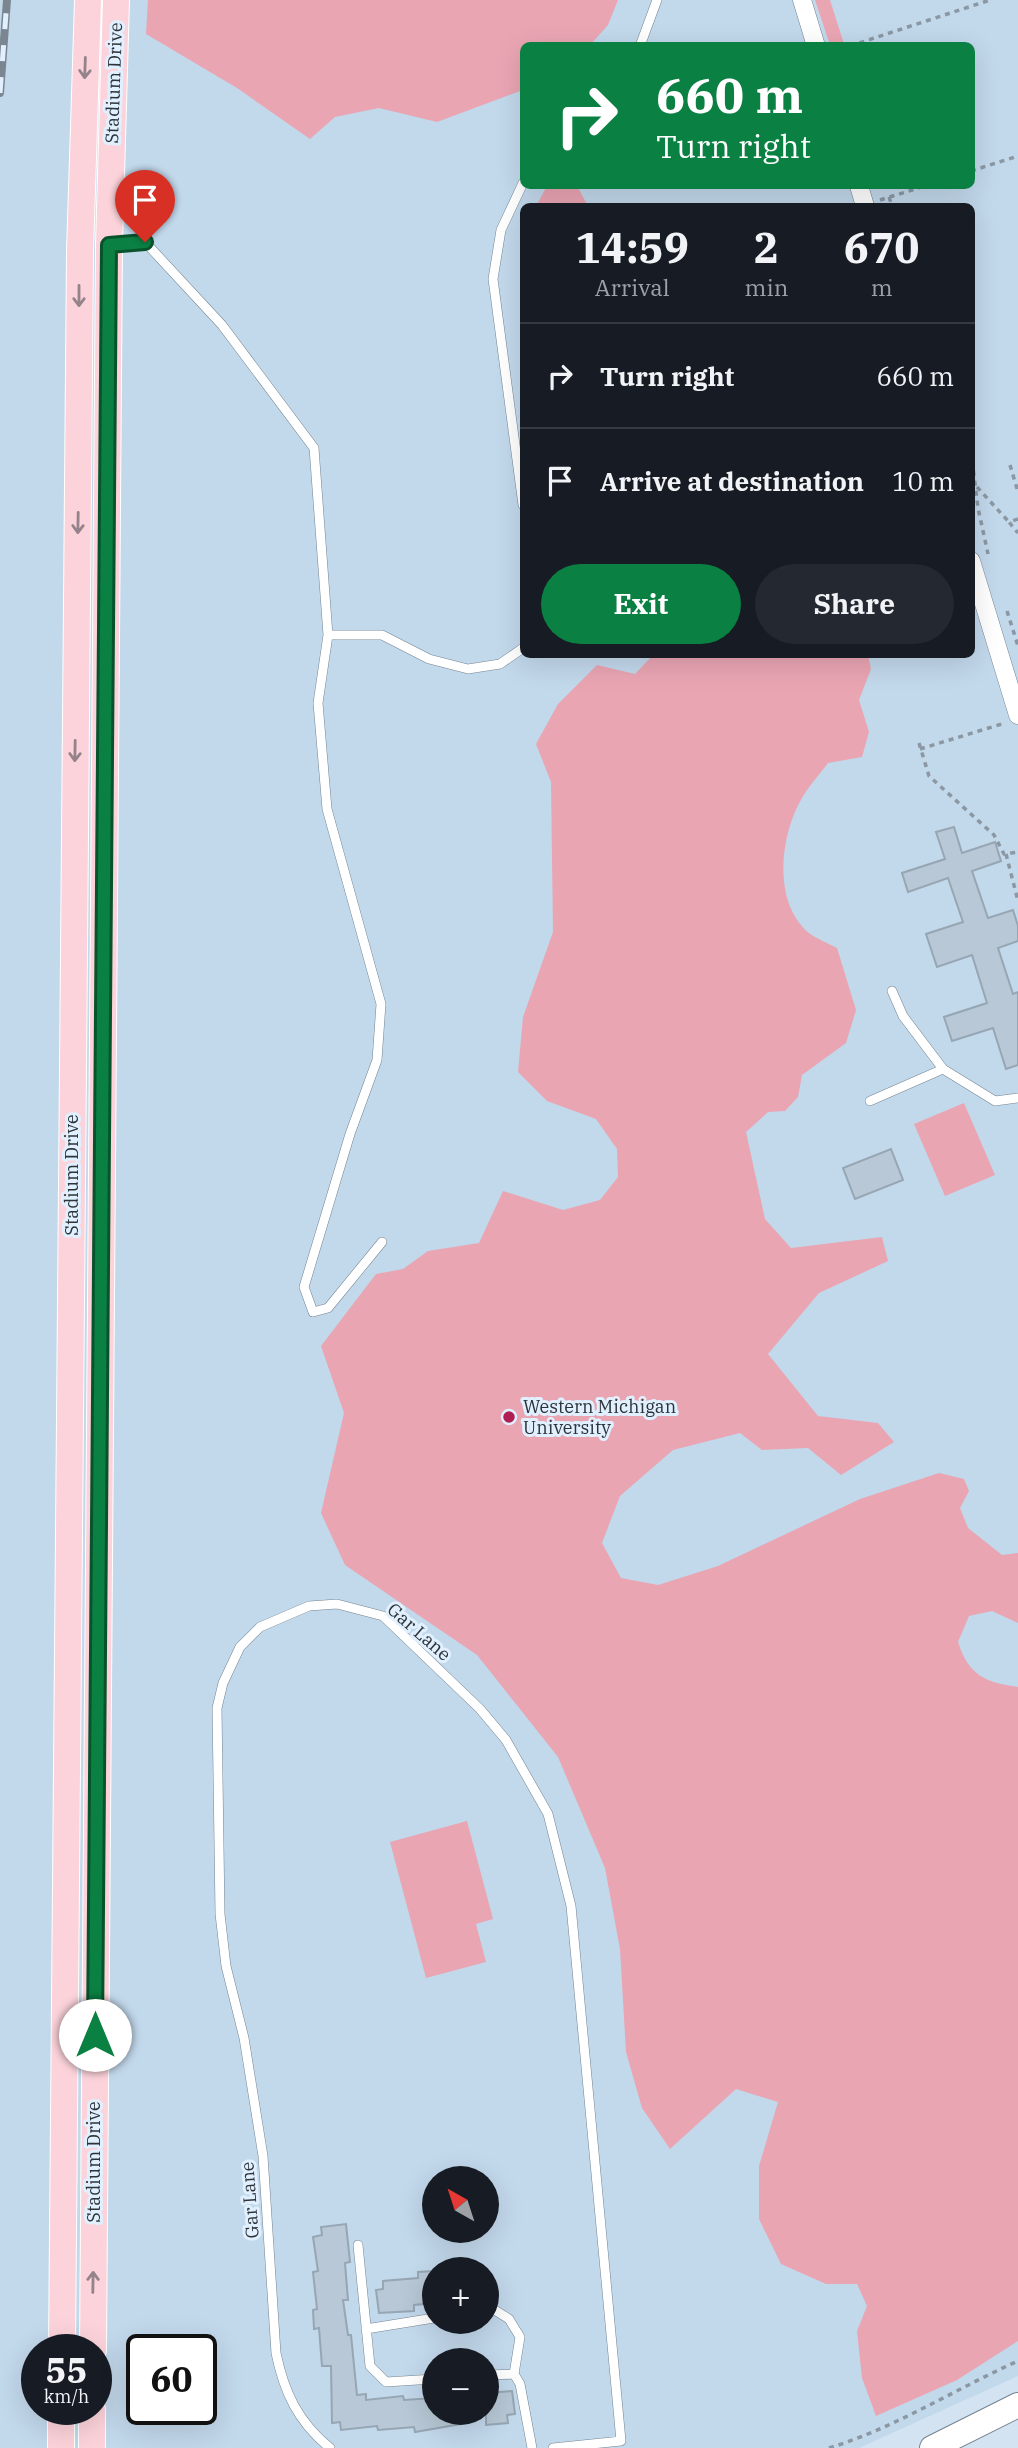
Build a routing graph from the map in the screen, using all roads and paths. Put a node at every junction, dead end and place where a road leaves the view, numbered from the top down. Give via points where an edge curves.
1 (88, 0) edge
2 (116, 0) edge
3 (657, 0) edge
4 (802, 0) edge
5 (990, 0) edge
6 (976, 2) edge
7 (641, 42) edge
8 (815, 42) edge
9 (861, 42) edge
10 (1018, 156) edge
11 (975, 170) edge
12 (520, 189) edge
13 (915, 189) edge
14 (889, 197) junction
15 (873, 203) edge
16 (891, 203) edge
17 (95, 249) junction
18 (1010, 465) dead end
19 (520, 482) edge
20 (975, 485) joint
21 (1018, 492) edge
22 (1018, 519) edge
23 (1009, 522) junction
24 (1018, 533) edge
25 (990, 559) dead end
26 (975, 576) edge
27 (1006, 609) dead end
28 (328, 635) junction
29 (1018, 646) edge
30 (520, 651) edge
31 (1012, 719) edge
32 (919, 743) dead end
33 (920, 749) junction
34 (1018, 852) edge
35 (1006, 854) junction
36 (1018, 901) edge
37 (892, 991) dead end
38 (943, 1069) junction
39 (1018, 1098) edge
40 (870, 1101) dead end
41 (382, 1242) dead end
42 (358, 2245) dead end
43 (499, 2313) edge
44 (422, 2320) edge
45 (366, 2329) junction
46 (62, 2334) edge
47 (93, 2334) edge
48 (1018, 2361) edge
49 (514, 2374) junction
50 (499, 2375) edge
51 (422, 2380) edge
52 (1018, 2405) edge
53 (61, 2425) edge
54 (92, 2425) edge
55 (621, 2445) edge
56 (600, 2446) edge
57 (61, 2448) edge
58 (92, 2448) edge
59 (330, 2448) edge
60 (532, 2448) edge
61 (553, 2448) edge
62 (830, 2448) edge
63 (932, 2448) edge

1 -> 17 main road, Stadium Drive
2 - 17 main road, Stadium Drive
3 - 7 lane
4 - 8 street
5 - 6 path
6 - 9 path
10 - 11 path
12 - 19 lane via 501,230 493,279
13 - 14 path
14 - 15 path
14 - 16 path
17 - 28 lane via 145,242 222,325 314,448
17 -> 46 main road, Stadium Drive
47 -> 17 main road, Stadium Drive
18 - 21 path
20 - 23 path
20 - 25 path
22 - 23 path
23 - 24 path
26 - 31 street
27 - 29 path
28 - 30 lane via 382,635 429,659 468,669 500,664
28 - 41 lane via 318,703 327,809 381,1004 377,1060 304,1287 313,1312 328,1308
31 - 33 path
32 - 33 path
33 - 35 path via 929,776 994,835
34 - 35 path
35 - 36 path
37 - 38 lane via 904,1016
38 - 39 lane via 995,1101
38 - 40 lane
42 - 45 lane
43 - 49 lane via 520,2337
44 - 45 lane
45 - 51 lane via 370,2366 386,2382
48 - 62 path via 881,2429
49 - 50 lane
49 - 60 lane
52 - 63 street
53 - 57 main road
54 - 58 main road
55 - 56 lane, Gar Lane
55 - 59 lane, Gar Lane via 571,1906 548,1814 506,1740 480,1709 383,1616 337,1605 297,1609 250,1635 232,1660 217,1708 220,1914 263,2156 276,2353 290,2401
56 - 61 lane, Gar Lane

